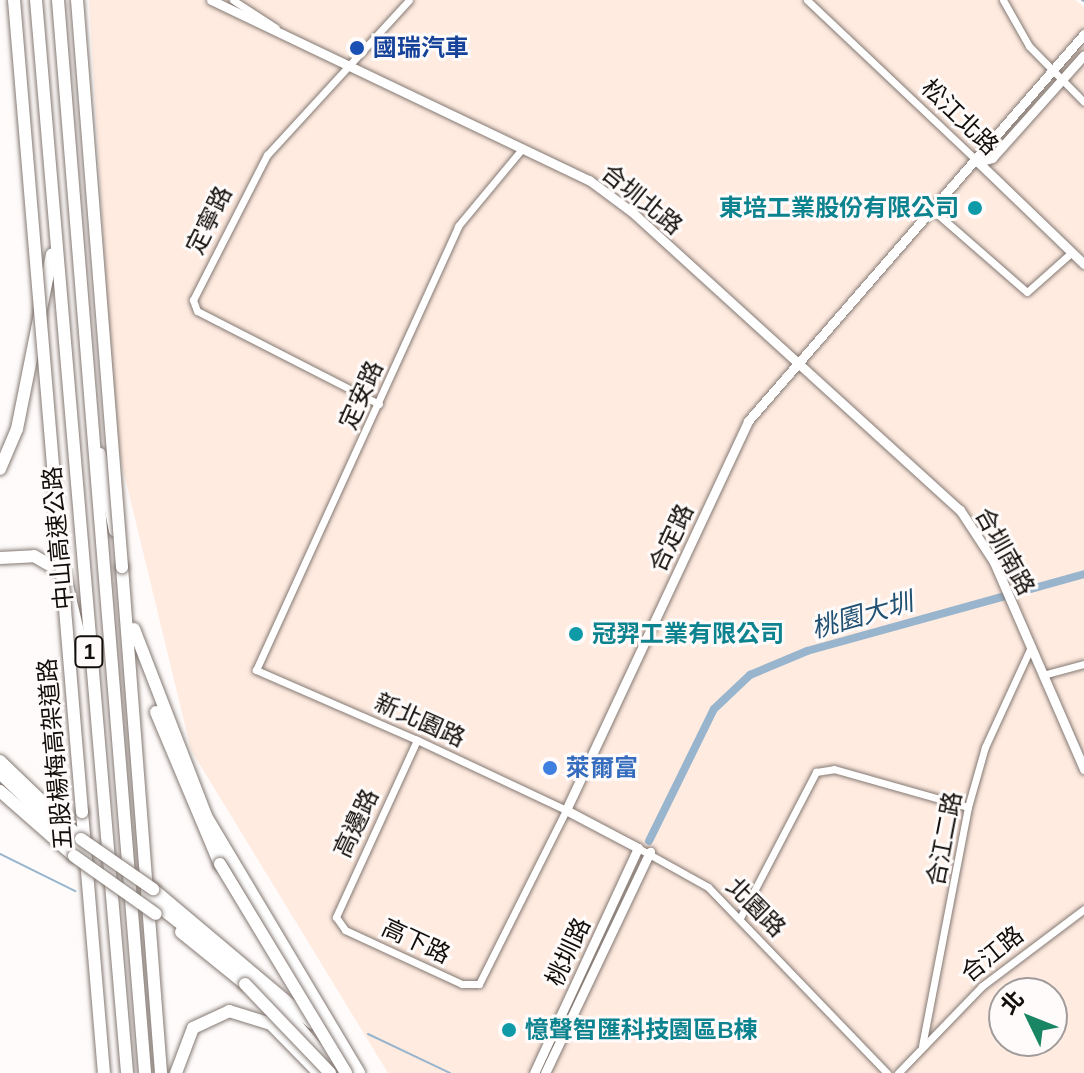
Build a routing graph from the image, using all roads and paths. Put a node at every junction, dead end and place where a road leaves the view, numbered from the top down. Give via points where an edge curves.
1 (14, 0) edge
2 (36, 0) edge
3 (58, 0) edge
4 (77, 0) edge
5 (211, 0) edge
6 (409, 0) edge
7 (807, 0) edge
8 (1003, 0) edge
9 (227, 2) edge
10 (1084, 34) edge
11 (1084, 55) edge
12 (347, 69) junction
13 (1051, 70) junction
14 (1062, 80) junction
15 (1084, 102) edge
16 (522, 149) junction
17 (978, 162) junction
18 (934, 211) junction
19 (55, 231) junction
20 (1072, 252) junction
21 (1084, 264) edge
22 (796, 364) junction
23 (88, 394) junction
24 (379, 404) junction
25 (0, 469) edge
26 (0, 558) edge
27 (134, 629) junction
28 (1031, 647) junction
29 (1084, 664) edge
30 (256, 670) joint
31 (1043, 675) junction
32 (94, 714) junction
33 (417, 740) junction
34 (0, 761) edge
35 (1084, 769) edge
36 (0, 773) edge
37 (0, 791) edge
38 (968, 807) junction
39 (566, 810) junction
40 (78, 848) junction
41 (638, 848) junction
42 (650, 852) junction
43 (153, 901) junction
44 (1084, 909) edge
45 (740, 918) junction
46 (338, 923) joint
47 (479, 984) joint
48 (301, 1025) junction
49 (922, 1046) junction
50 (104, 1073) edge
51 (127, 1073) edge
52 (145, 1073) edge
53 (161, 1073) edge
54 (176, 1073) edge
55 (319, 1073) edge
56 (328, 1073) edge
57 (338, 1073) edge
58 (346, 1073) edge
59 (358, 1073) edge
60 (534, 1073) edge
61 (545, 1073) edge
62 (887, 1073) edge
63 (898, 1073) edge

1 - 50 highway, 五股楊梅高架道路 / 1, bridge
2 - 19 highway, 中山高速公路 / 1
3 - 23 highway, 中山高速公路 / 1
4 - 53 highway, 1, bridge
5 - 9 street, 合圳北路
6 - 12 street, 定寧路
7 - 17 street, 松江北路
8 - 13 street
9 - 12 street, 合圳北路
10 - 13 street, 合定路
11 - 14 street, 合定路
12 - 16 street, 合圳北路
12 - 24 street, 定寧路 via 267,155 193,300 197,311
13 - 14 street
13 - 17 street, 合定路
14 - 15 street
14 - 17 street, 合定路 via 992,158
16 - 22 street, 合圳北路 via 589,180 632,212
16 - 24 street, 定安路 via 458,226
17 - 18 street, 合定路
17 - 20 street, 松江北路
18 - 20 street via 1027,292
18 - 22 street, 合定路
19 - 25 highway via 17,429
19 - 32 highway, 中山高速公路 / 1
20 - 21 street, 松江北路
22 - 28 street, 合圳南路 via 960,510 1004,586
22 - 39 street, 合定路 via 748,421
23 - 27 highway
23 - 52 highway, 中山高速公路 / 1
24 - 30 street, 定安路
26 - 32 highway via 34,556 64,573
27 - 58 highway, bridge via 172,760 220,864
27 - 59 highway via 206,816
28 - 31 street, 合圳南路
28 - 38 street, 合江二路 via 985,747
29 - 31 street
30 - 33 street, 新北園路
31 - 35 street, 合圳南路
32 - 51 highway, 中山高速公路 / 1
33 - 39 street, 新北園路
33 - 46 street, 高邊路 via 336,912
34 - 40 highway
36 - 40 highway
37 - 40 highway
38 - 45 street via 834,769 816,772
38 - 49 street, 合江二路
39 - 41 street, 北園路
39 - 47 street, 合定路
40 - 43 highway, bridge
40 - 43 highway, bridge
41 - 42 street, 北園路
41 - 60 street, 桃圳路
42 - 45 street, 北園路 via 708,887
42 - 61 street, 桃圳路
43 - 48 highway via 226,955
43 - 56 highway, bridge via 245,984
43 - 59 highway via 267,978
44 - 49 street, 合江路 via 982,986
45 - 62 street, 北園路
46 - 47 street, 高下路 via 462,984
48 - 56 highway
48 - 57 highway
49 - 63 street, 合江路
54 - 55 highway via 193,1028 229,1011 271,1024

